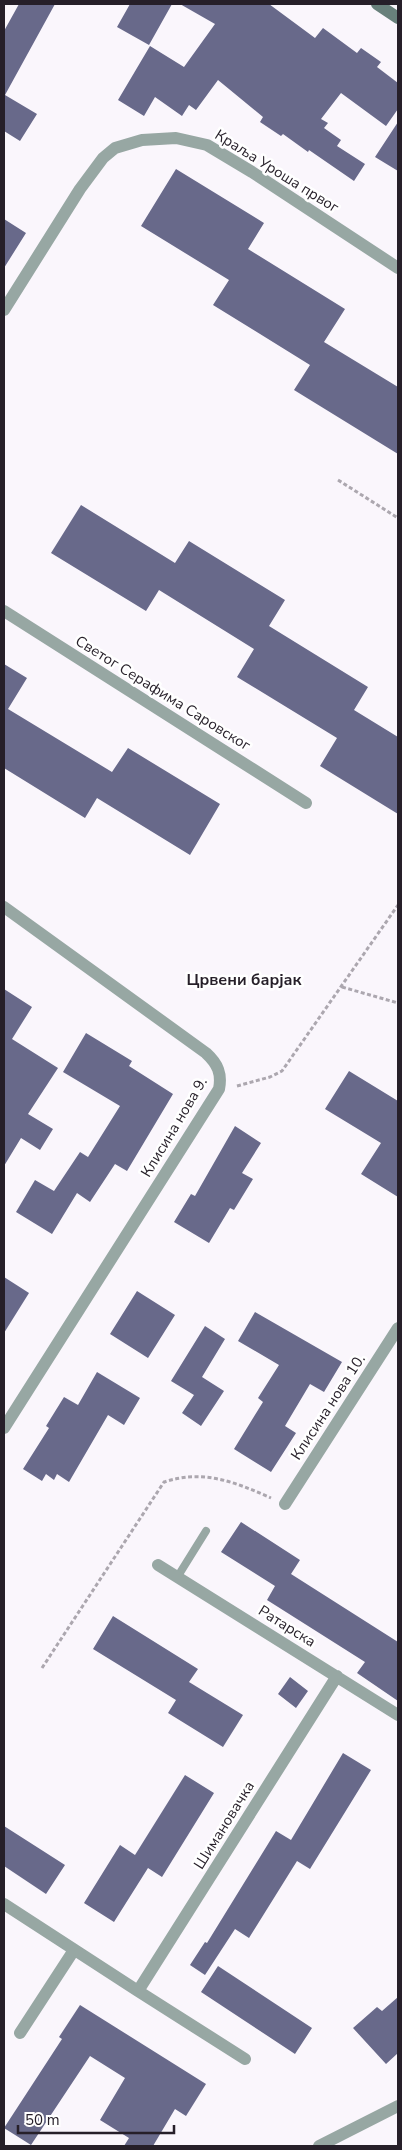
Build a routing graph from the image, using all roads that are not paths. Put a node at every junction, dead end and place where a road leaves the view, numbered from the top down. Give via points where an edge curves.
1 (377, 4) edge
2 (398, 18) edge
3 (398, 268) edge
4 (4, 310) edge
5 (4, 611) edge
6 (306, 803) dead end
7 (4, 907) edge
8 (398, 1328) edge
9 (4, 1428) edge
10 (285, 1504) road end
11 (206, 1531) dead end
12 (158, 1565) dead end
13 (178, 1576) junction
14 (337, 1676) junction
15 (398, 1715) edge
16 (4, 1904) edge
17 (74, 1950) junction
18 (138, 1991) junction
19 (20, 2033) dead end
20 (246, 2059) dead end
21 (398, 2106) edge
22 (319, 2146) edge

1 - 2 main road
3 - 4 street, Краља Уроша првог via 207,145 176,138 142,140 115,148 103,158
5 - 6 street, Светог Серафима Саровског
7 - 9 street, Клисина нова 9. via 214,1060 221,1079 219,1089
8 - 10 street, Клисина нова 10.
11 - 13 lane
12 - 13 street, Ратарска
13 - 14 street, Ратарска
14 - 15 street, Ратарска
14 - 18 street, Шимановачка
16 - 17 street
17 - 18 street
17 - 19 street
18 - 20 street
21 - 22 street

